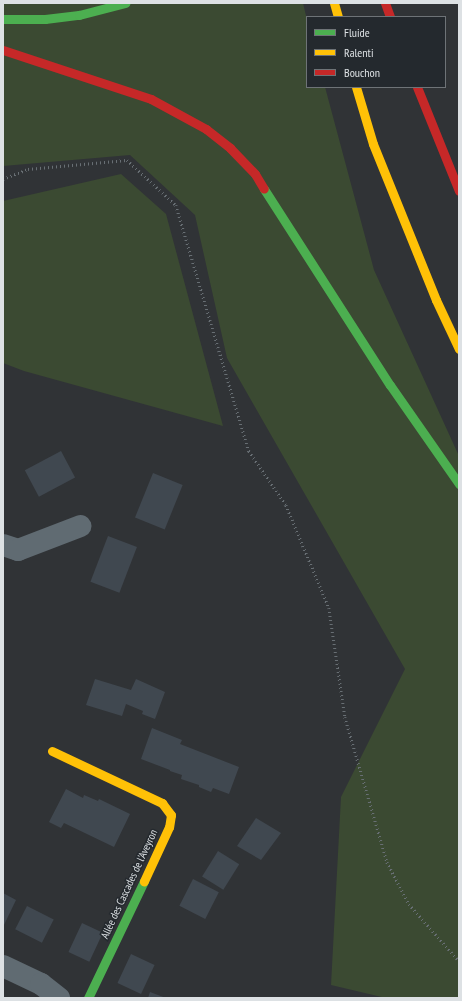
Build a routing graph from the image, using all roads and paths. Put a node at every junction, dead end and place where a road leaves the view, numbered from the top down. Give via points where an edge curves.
1 (125, 3) edge
2 (334, 3) edge
3 (385, 3) edge
4 (338, 16) edge
5 (390, 16) edge
6 (3, 19) edge
7 (3, 50) edge
8 (356, 88) edge
9 (417, 88) edge
10 (3, 179) edge
11 (459, 191) edge
12 (459, 349) edge
13 (459, 484) edge
14 (81, 526) dead end
15 (3, 545) edge
16 (52, 751) dead end
17 (459, 961) edge
18 (3, 966) edge
19 (60, 998) edge
20 (88, 998) edge

1 - 6 main road via 79,15 45,19
2 - 4 main road
3 - 5 main road
7 - 13 main road via 151,99 206,129 230,148 255,174 390,385
8 - 12 main road via 373,144 436,300
9 - 11 main road
10 - 17 path via 28,169 127,160 176,205 249,451 286,505 328,608 344,717 387,862 409,904
14 - 15 street via 18,550
16 - 20 main road, Allée des Cascades de l'Aveyron via 162,803 171,815 169,827
18 - 19 street via 41,984

